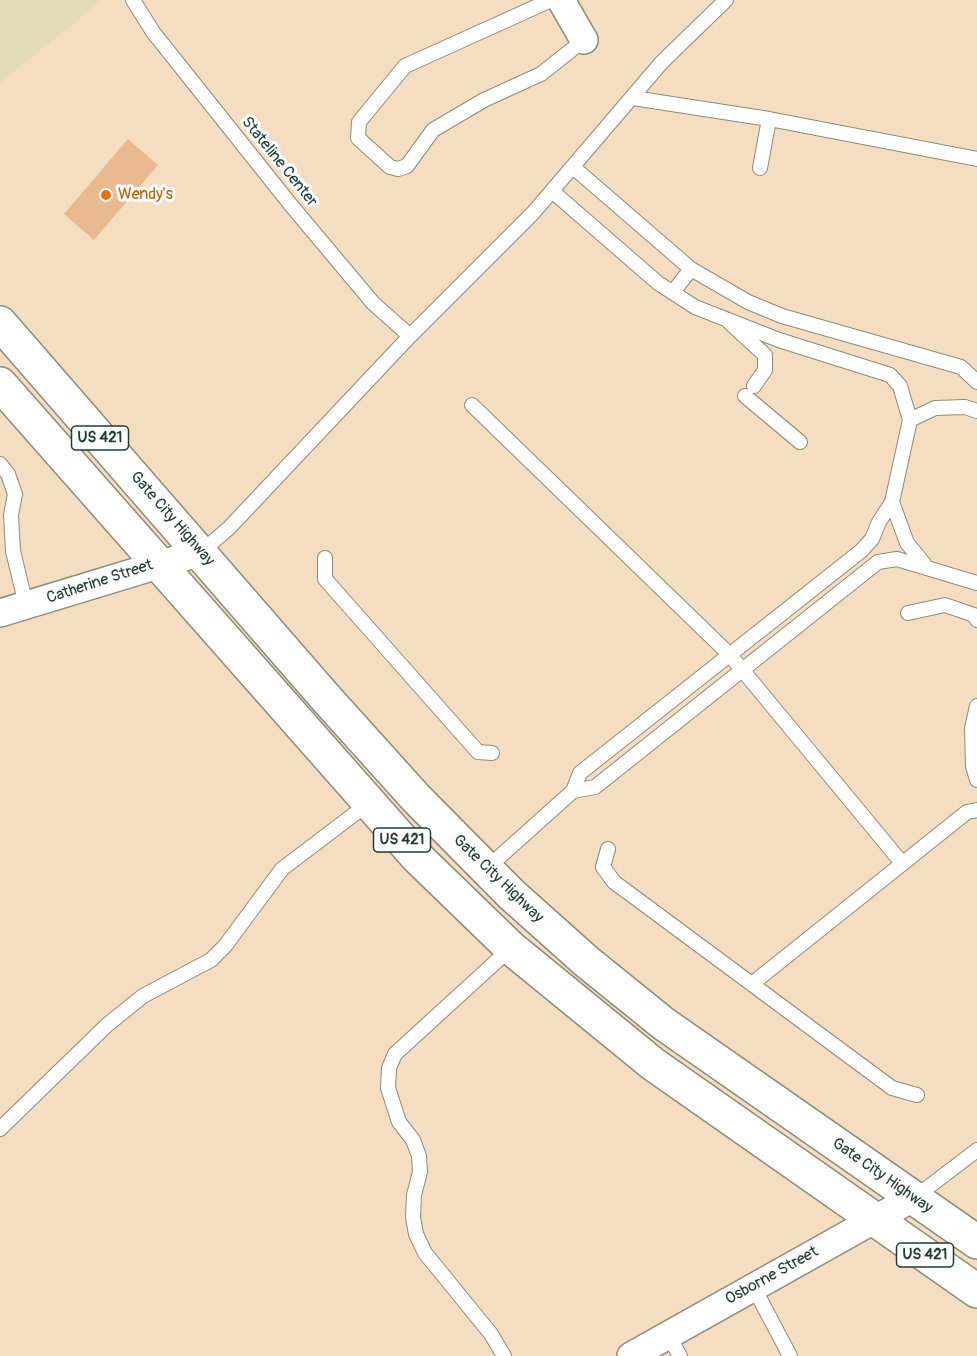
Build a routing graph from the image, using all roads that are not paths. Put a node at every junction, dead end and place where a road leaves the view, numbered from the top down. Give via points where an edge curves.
1 (133, 0) edge
2 (551, 0) edge
3 (561, 0) edge
4 (726, 0) edge
5 (584, 39) joint
6 (633, 98) junction
7 (769, 119) junction
8 (977, 159) edge
9 (573, 167) junction
10 (760, 168) dead end
11 (552, 191) junction
12 (691, 269) junction
13 (672, 292) junction
14 (748, 302) junction
15 (732, 321) junction
16 (0, 323) edge
17 (410, 336) junction
18 (977, 382) edge
19 (0, 384) edge
20 (472, 405) dead end
21 (977, 411) edge
22 (910, 420) junction
23 (800, 441) dead end
24 (0, 464) edge
25 (892, 502) junction
26 (201, 552) junction
27 (325, 558) dead end
28 (158, 563) junction
29 (925, 565) junction
30 (977, 583) edge
31 (26, 605) junction
32 (0, 613) edge
33 (908, 613) dead end
34 (977, 620) edge
35 (730, 655) junction
36 (742, 668) junction
37 (977, 706) edge
38 (492, 753) dead end
39 (977, 780) edge
40 (573, 791) junction
41 (369, 803) junction
42 (977, 810) edge
43 (608, 849) dead end
44 (902, 863) junction
45 (486, 869) junction
46 (511, 948) junction
47 (753, 983) junction
48 (917, 1095) dead end
49 (0, 1129) edge
50 (977, 1150) edge
51 (913, 1198) junction
52 (873, 1220) junction
53 (977, 1242) edge
54 (753, 1286) junction
55 (977, 1291) edge
56 (674, 1345) edge
57 (504, 1356) edge
58 (631, 1356) edge
59 (790, 1356) edge

1 - 17 lane, Stateline Center via 153,32 290,204 373,303
2 - 5 lane via 405,66 359,122 358,138 390,167 398,169 407,165 433,130 484,100 541,74
3 - 5 street
4 - 6 lane via 662,62
6 - 7 lane
6 - 9 lane
7 - 8 lane
7 - 10 lane
9 - 11 lane
9 - 12 lane
11 - 13 lane
11 - 17 lane
12 - 13 lane
12 - 14 lane
13 - 15 lane via 695,307
14 - 15 lane
14 - 18 lane via 782,316 961,367
15 - 22 lane via 890,375 900,387
15 - 23 lane via 765,355 765,370 750,391
16 - 26 main road, Gate City Highway / US 421
17 - 26 lane via 229,528
19 - 28 main road, US 421
20 - 35 lane
21 - 22 lane via 965,407 935,408
22 - 25 lane
24 - 31 lane via 15,494 11,515 13,551
25 - 29 lane via 907,543
25 - 35 lane via 861,551
26 - 28 street, Catherine Street
26 - 45 main road, Gate City Highway / US 421 via 324,697
27 - 38 lane via 325,579 478,752
28 - 31 street, Catherine Street
28 - 41 main road, US 421
29 - 30 lane
29 - 36 lane via 897,559 878,562
31 - 32 street, Catherine Street
33 - 34 lane via 945,604 974,615
35 - 36 lane
35 - 40 lane via 580,773
36 - 40 lane via 595,787
36 - 44 lane
37 - 39 lane via 972,728
40 - 45 lane
41 - 46 main road, US 421 via 418,858
41 - 49 lane via 282,869 211,960 143,996 107,1024
42 - 44 lane via 967,812
43 - 47 lane via 603,867 614,882
44 - 47 lane
45 - 51 main road, Gate City Highway / US 421 via 586,961 664,1024
46 - 52 main road, US 421 via 653,1064
46 - 57 lane via 396,1054 389,1068 388,1089 399,1122 419,1156 413,1217 416,1234 425,1253 491,1334
47 - 48 lane via 892,1088
50 - 51 lane
51 - 52 street, Osborne Street
51 - 53 main road, Gate City Highway / US 421
52 - 54 street, Osborne Street
52 - 55 main road, US 421
54 - 56 street, Osborne Street
54 - 59 lane
56 - 58 street, Osborne Street

